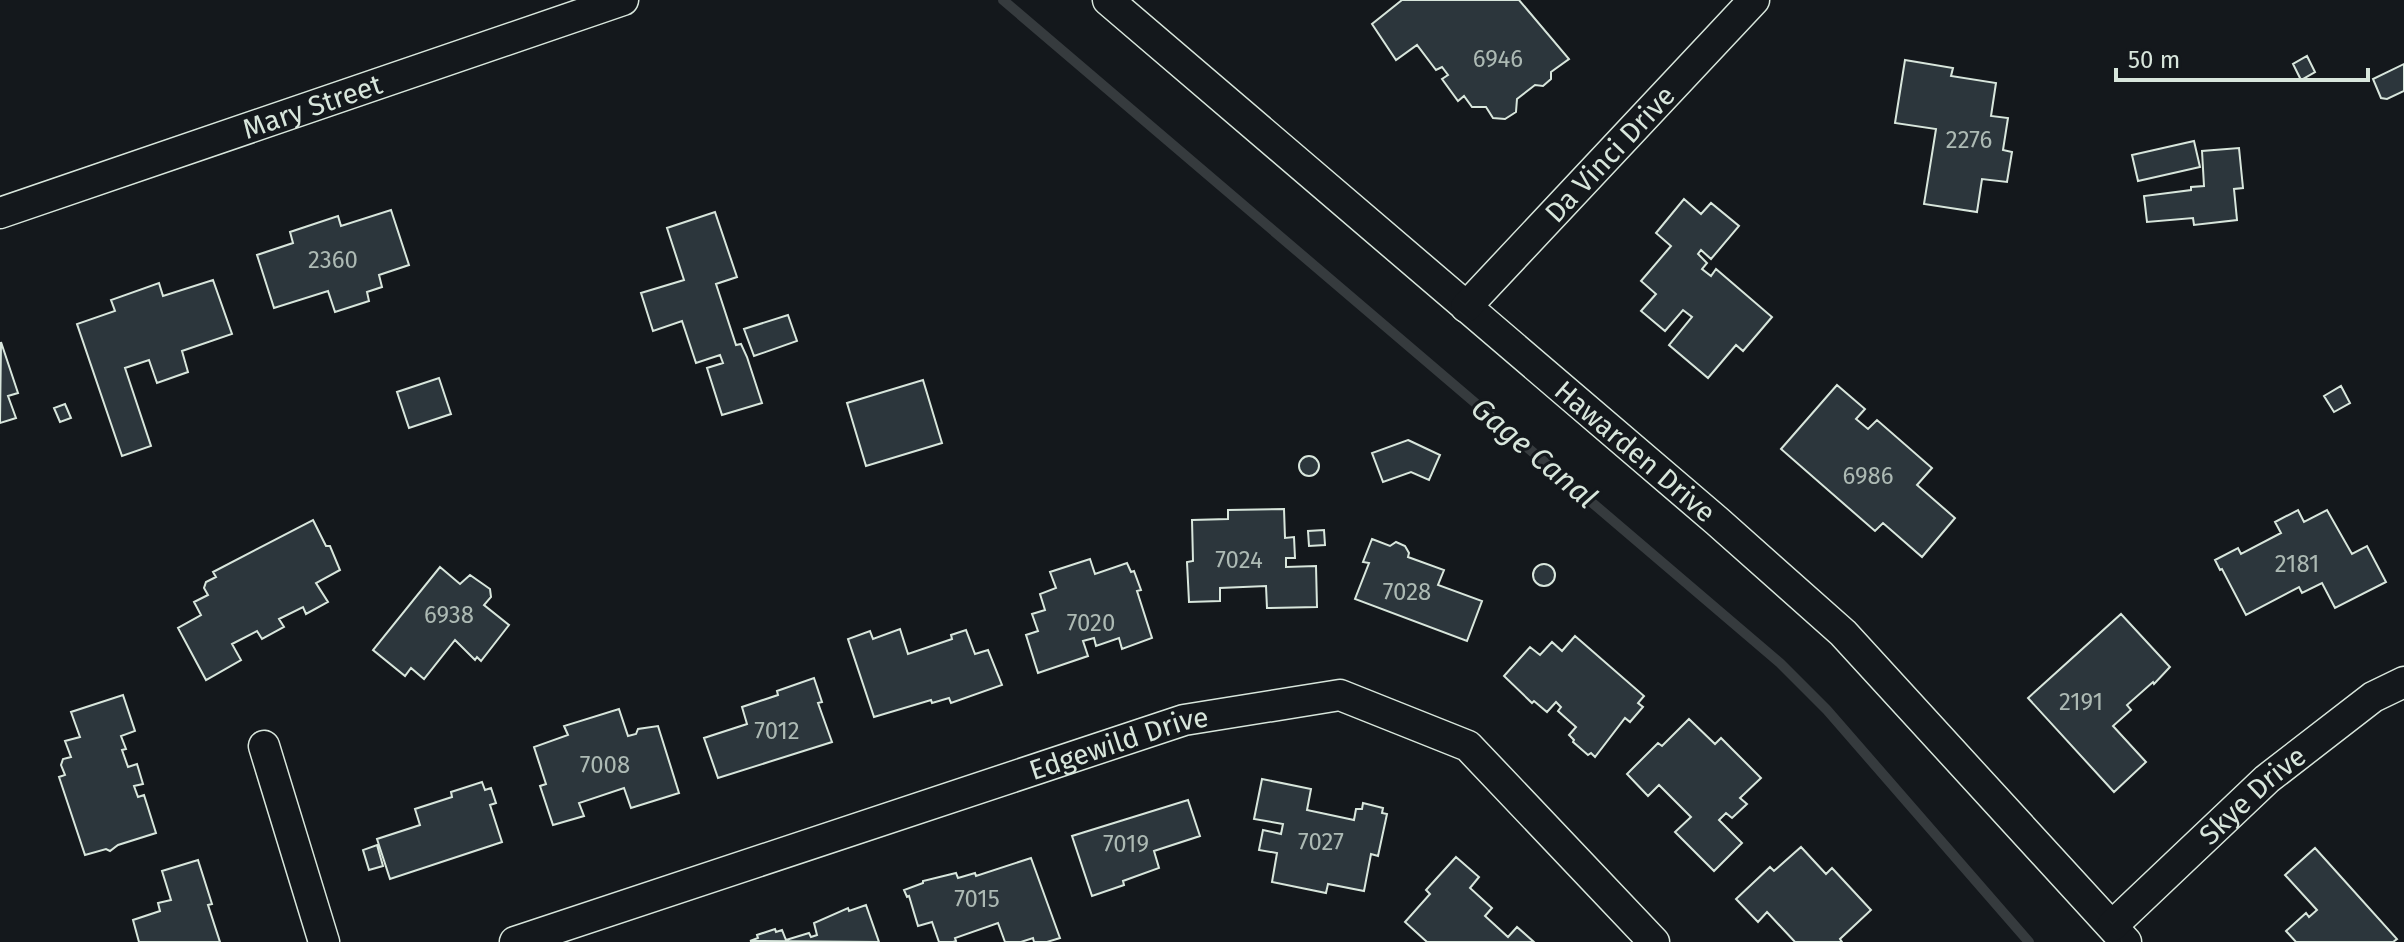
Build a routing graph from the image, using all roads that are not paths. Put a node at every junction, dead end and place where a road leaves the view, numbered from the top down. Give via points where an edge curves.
1 (623, 0) edge
2 (1108, 0) edge
3 (1754, 0) edge
4 (0, 213) edge
5 (1466, 307) junction
6 (2404, 682) edge
7 (264, 746) dead end
8 (2119, 934) edge
9 (324, 942) edge
10 (515, 942) edge
11 (1654, 942) edge

1 - 4 street, Mary Street
2 - 5 street, Hawarden Drive
3 - 5 street, Da Vinci Drive
5 - 8 street, Hawarden Drive via 1843,633
6 - 8 street, Skye Drive via 2373,697 2267,779
7 - 9 street
10 - 11 street, Edgewild Drive via 1184,720 1340,695 1468,746

